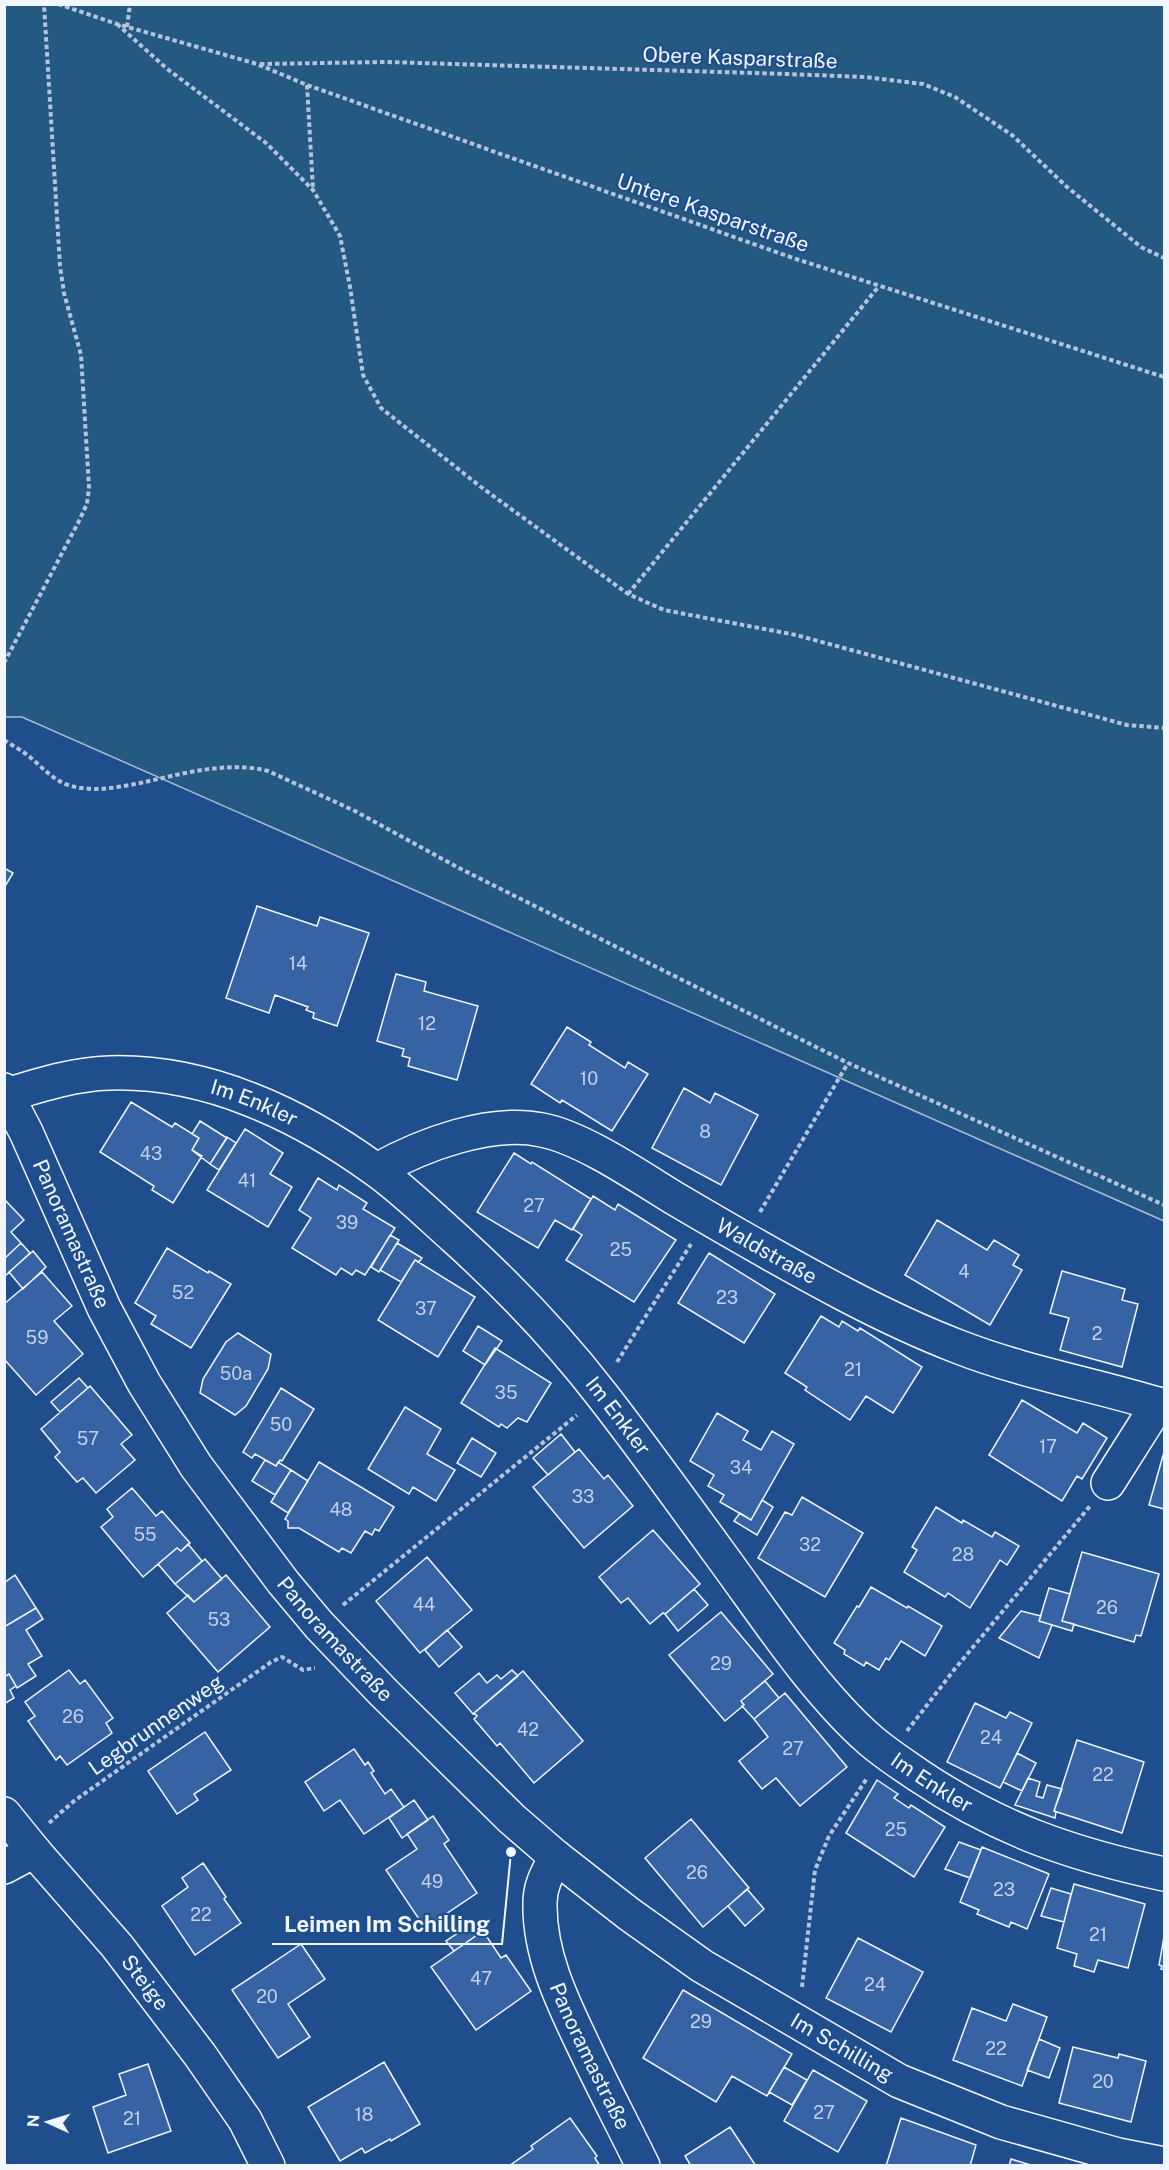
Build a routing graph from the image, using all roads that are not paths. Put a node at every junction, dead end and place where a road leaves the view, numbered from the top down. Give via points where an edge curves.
1 (6, 1093) edge
2 (377, 1170) junction
3 (1161, 1405) edge
4 (1108, 1483) dead end
5 (4, 1814) edge
6 (30, 1847) junction
7 (556, 1857) junction
8 (4, 1867) edge
9 (1164, 1874) edge
10 (1164, 2164) edge
11 (268, 2166) edge
12 (643, 2166) edge

1 - 2 street, Im Enkler via 92,1074 186,1080 222,1089 276,1111
1 - 7 street, Panoramastraße via 104,1308 144,1383 196,1466 319,1625 476,1785
2 - 3 street, Waldstraße via 405,1154 449,1140 505,1128 540,1129 625,1168 844,1294 907,1325 960,1348
2 - 9 street, Im Enkler via 497,1277 601,1393 879,1764 1040,1840
3 - 4 street
5 - 6 street, Steige
6 - 8 street
6 - 11 street, Steige via 117,1946 200,2055 239,2111
7 - 10 street, Im Schilling via 702,1966 899,2081 1001,2122 1118,2156
7 - 12 street, Panoramastraße via 543,1880 540,1902 547,1956 563,2003

